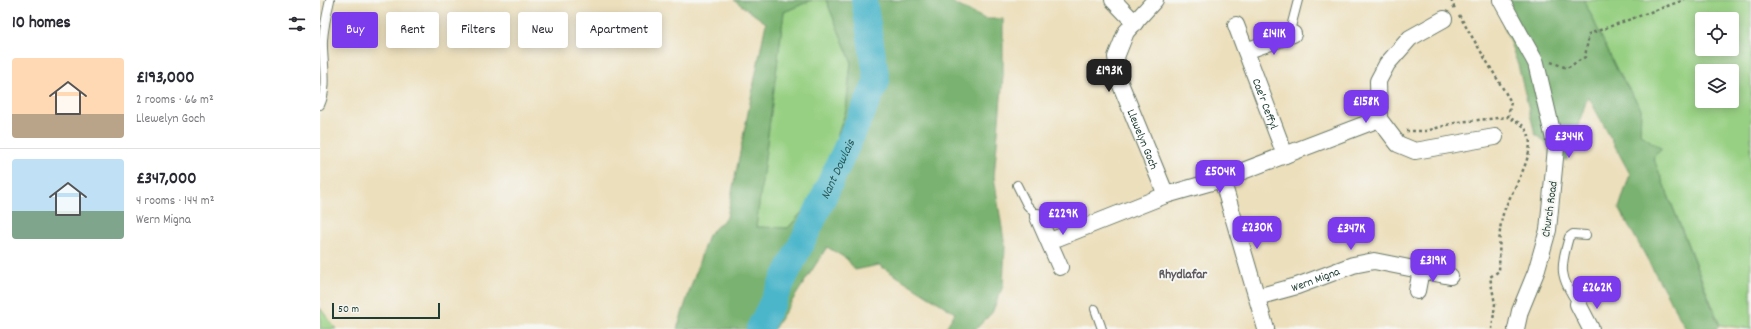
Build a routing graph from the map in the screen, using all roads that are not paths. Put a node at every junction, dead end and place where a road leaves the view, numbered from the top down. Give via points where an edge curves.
1 (330, 0) edge
2 (1113, 0) edge
3 (1155, 0) edge
4 (1298, 0) edge
5 (1501, 0) edge
6 (1444, 19) dead end
7 (1135, 23) junction
8 (1236, 25) dead end
9 (1292, 34) joint
10 (1246, 51) junction
11 (320, 105) edge
12 (1383, 124) junction
13 (1495, 137) dead end
14 (1285, 155) junction
15 (1222, 179) junction
16 (1017, 185) dead end
17 (1166, 195) junction
18 (1038, 218) joint
19 (1586, 235) dead end
20 (1050, 241) junction
21 (1060, 267) dead end
22 (1421, 270) junction
23 (1450, 276) dead end
24 (1417, 291) dead end
25 (1257, 297) junction
26 (1578, 304) joint
27 (1095, 309) dead end
28 (1102, 329) edge
29 (1266, 329) edge
30 (1516, 329) edge
31 (1591, 329) edge

1 - 11 lane via 323,41 324,80
2 - 7 street
3 - 7 street, Llewelyn Goch
4 - 9 lane via 1291,27
5 - 30 street, Church Road via 1536,63 1556,148 1548,230
6 - 12 street via 1410,38 1387,64 1378,81
7 - 17 street, Llewelyn Goch via 1126,32 1116,57 1120,83
8 - 10 street, Cae'r Ceffyl
9 - 10 street
10 - 14 street, Cae'r Ceffyl
12 - 13 street via 1398,144 1415,152
12 - 14 street
14 - 15 street
15 - 17 street
15 - 25 street
16 - 18 lane via 1027,205
17 - 20 street
18 - 20 street
19 - 26 lane via 1573,234 1569,237 1563,272 1566,287
20 - 21 street
22 - 23 street, Wern Migna
22 - 24 street
22 - 25 street, Wern Migna via 1374,261 1353,265 1297,286
25 - 29 street
26 - 31 street
27 - 28 lane

